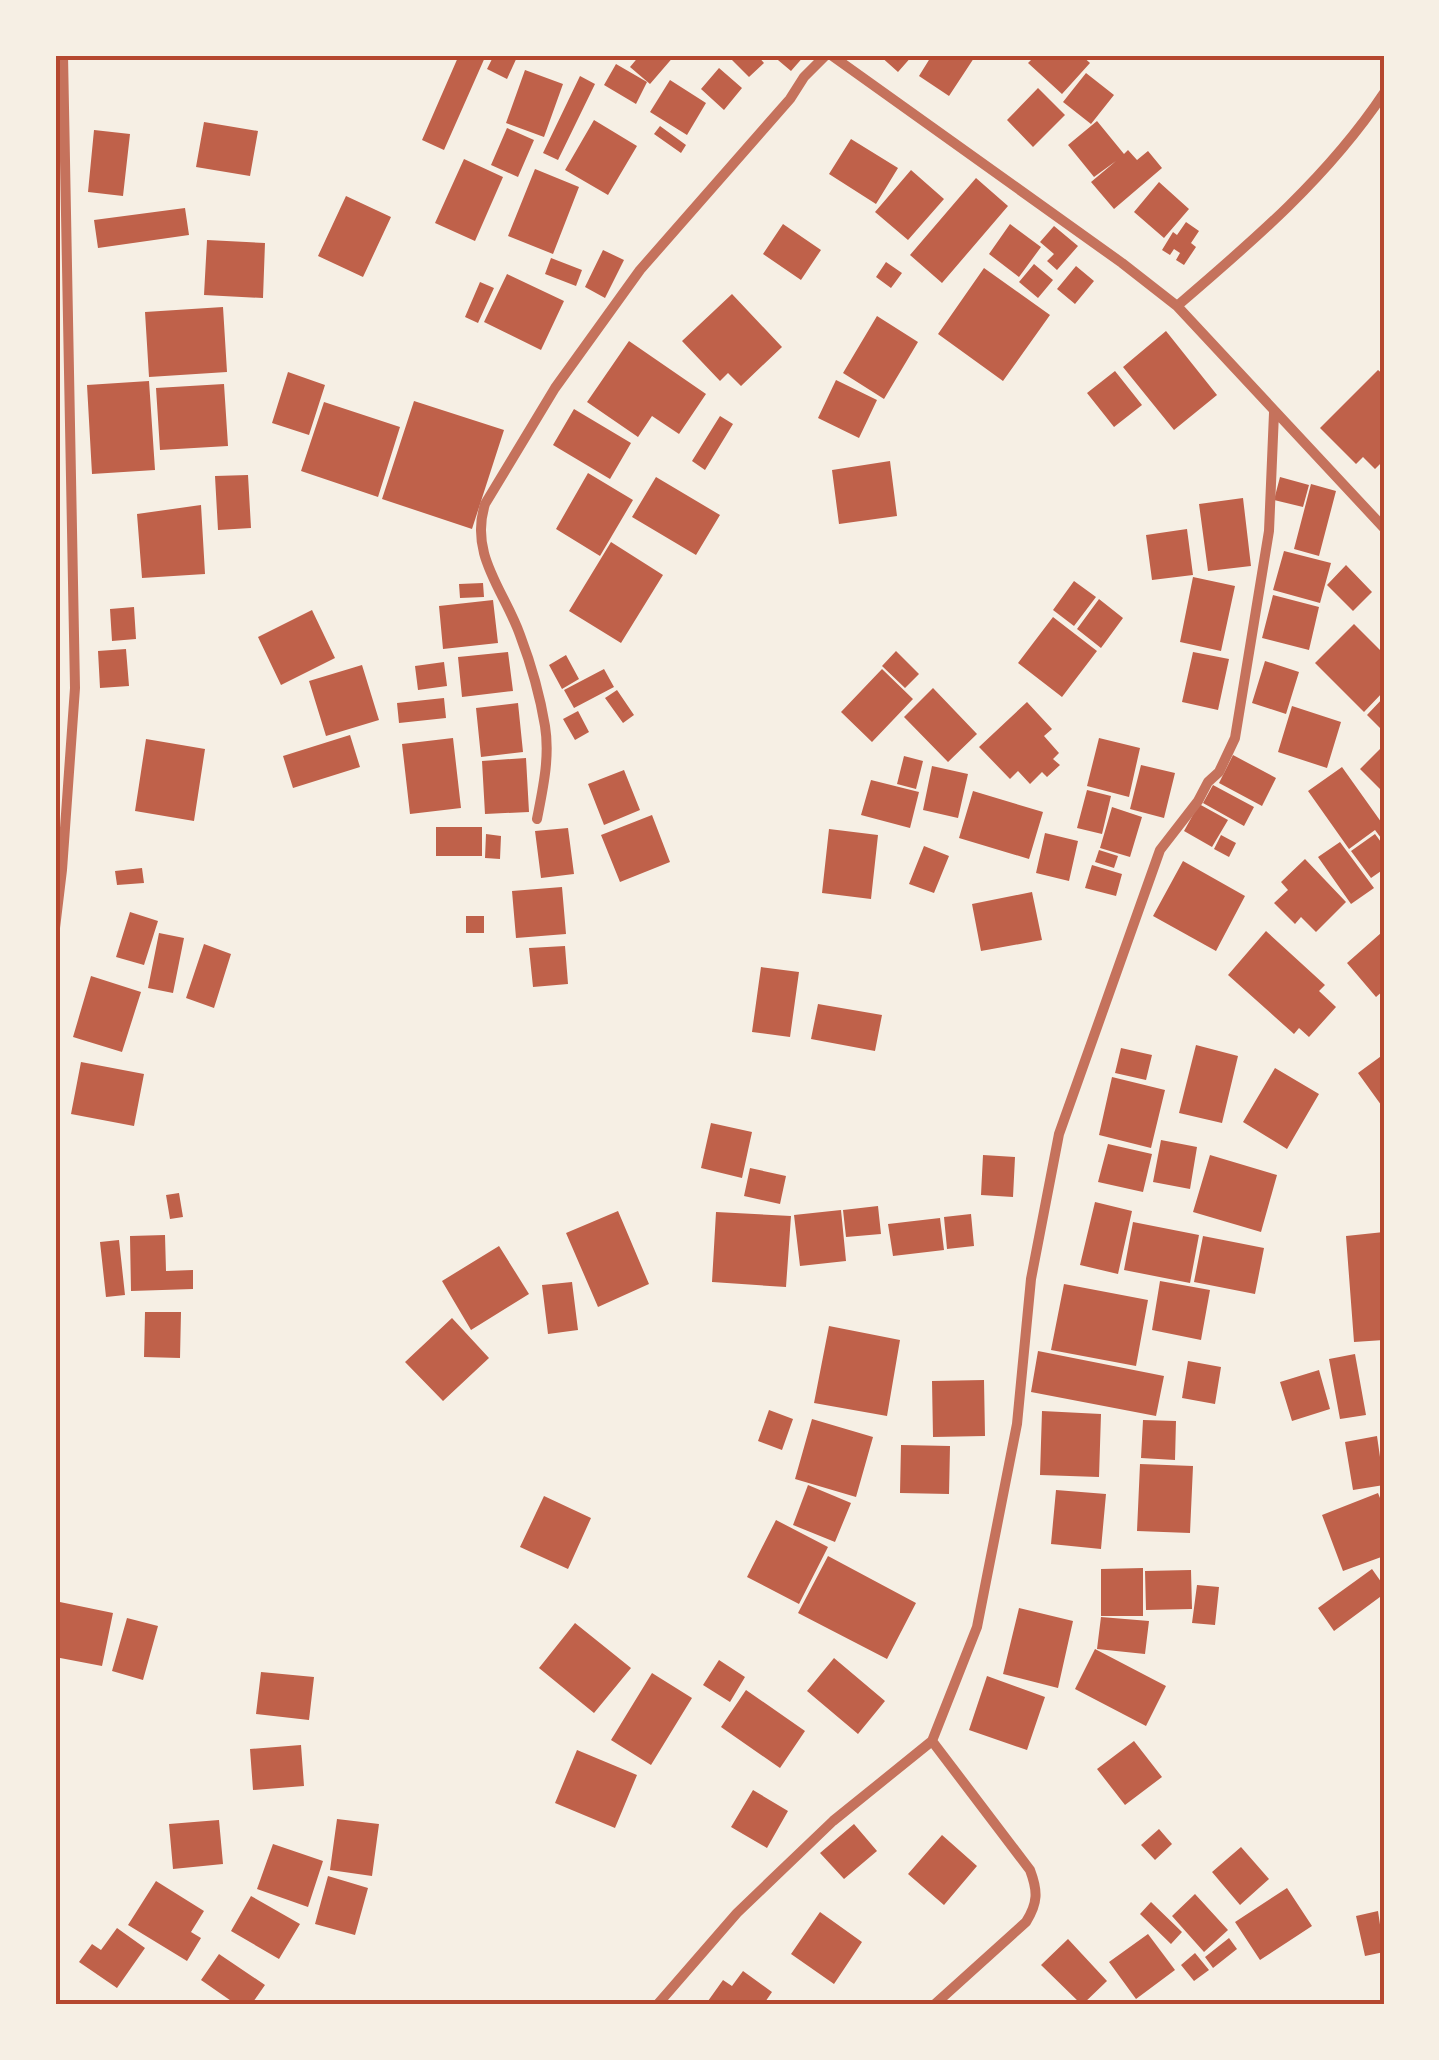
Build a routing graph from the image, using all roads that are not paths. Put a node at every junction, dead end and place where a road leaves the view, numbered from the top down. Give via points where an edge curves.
1 (63, 55) edge
2 (829, 55) edge
3 (1384, 93) edge
4 (1177, 306) junction
5 (1274, 413) junction
6 (1384, 528) edge
7 (537, 819) dead end
8 (55, 928) edge
9 (932, 1741) junction
10 (658, 2005) edge
11 (934, 2005) edge

1 - 8 street via 74,688
2 - 4 street
2 - 7 street via 640,270 555,388 484,504 479,535 486,566 520,633 545,728 547,763
3 - 4 street via 1285,213
4 - 5 street
5 - 6 street
5 - 9 street via 1270,531 1235,738 1219,772 1160,850 1059,1134 1031,1279 1017,1424 977,1627
9 - 10 street via 765,1886
9 - 11 street via 1030,1870 1036,1905 1026,1922

